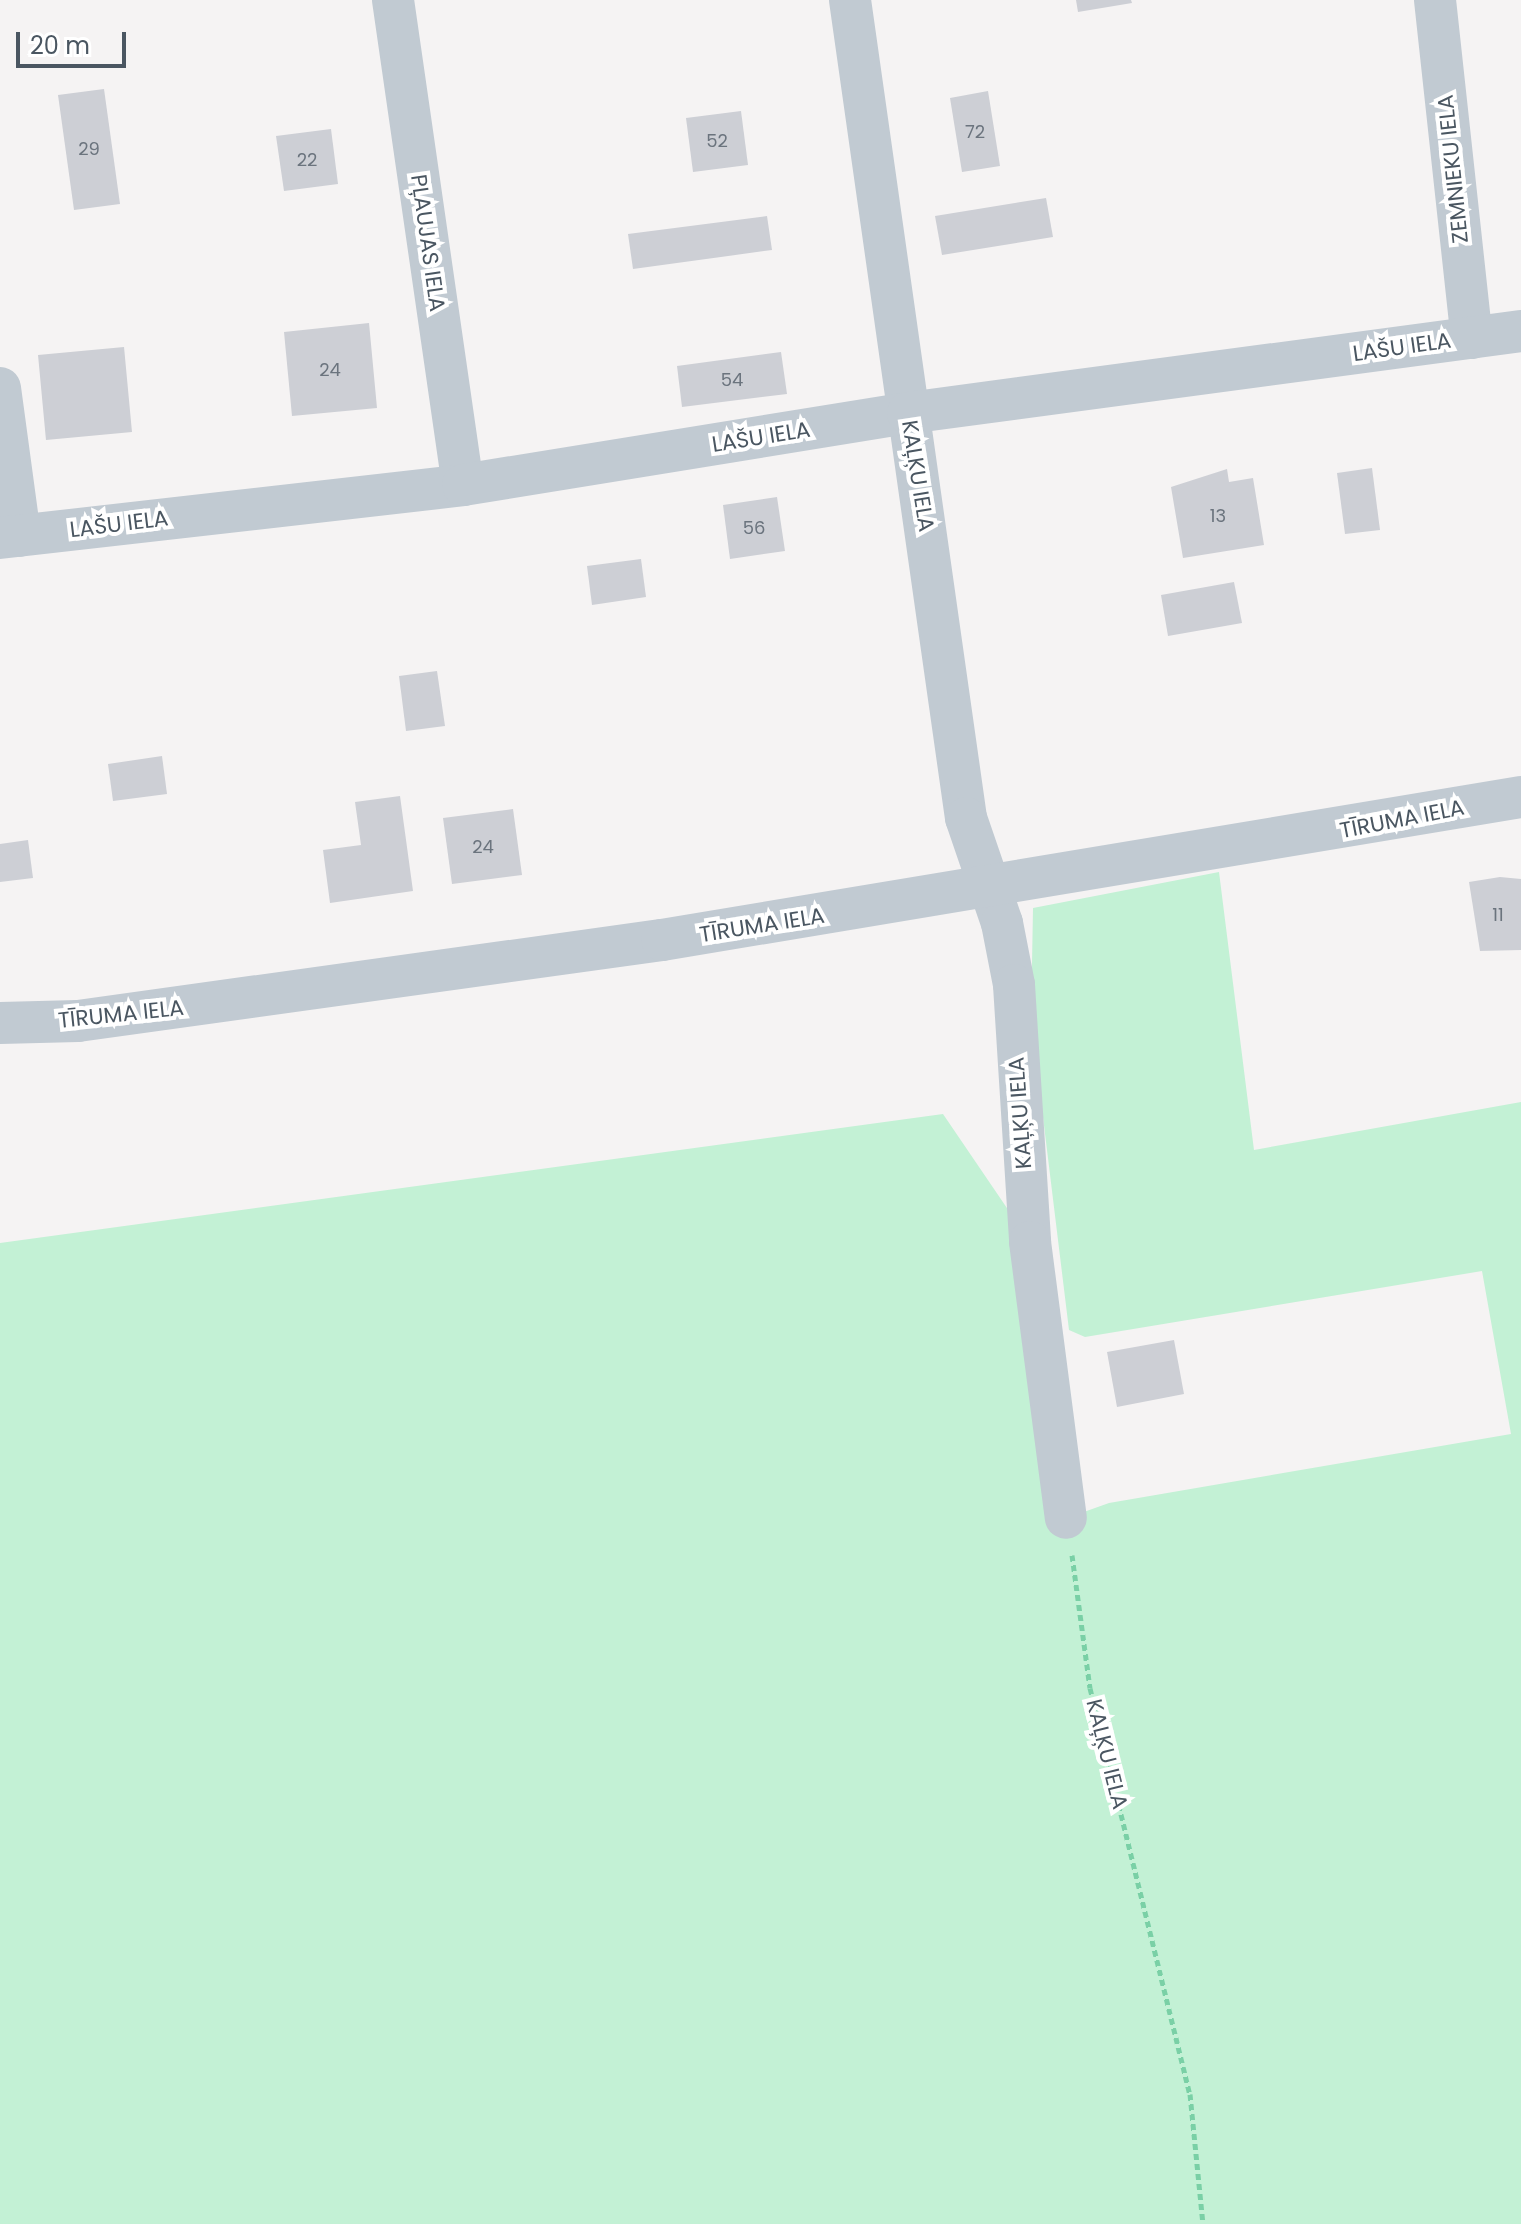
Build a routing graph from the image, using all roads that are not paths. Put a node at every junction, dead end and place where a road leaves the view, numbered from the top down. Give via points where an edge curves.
1 (393, 0) edge
2 (850, 0) edge
3 (1435, 0) edge
4 (1521, 331) edge
5 (1472, 338) junction
6 (0, 388) edge
7 (908, 413) junction
8 (463, 485) junction
9 (10, 537) edge
10 (1521, 797) edge
11 (990, 889) junction
12 (0, 1023) edge
13 (1066, 1518) road end

1 - 8 street, PĻAUJAS IELA
2 - 7 street, KAĻĶU IELA
3 - 5 street, ZEMNIEKU IELA
4 - 5 street, LAŠU IELA
5 - 7 street, LAŠU IELA
6 - 9 street
7 - 8 street, LAŠU IELA
7 - 11 street, KAĻĶU IELA via 966,818
8 - 9 street, LAŠU IELA
10 - 11 street, TĪRUMA IELA
11 - 12 street, TĪRUMA IELA via 338,987 78,1021
11 - 13 street, KAĻĶU IELA via 1014,985 1030,1242

